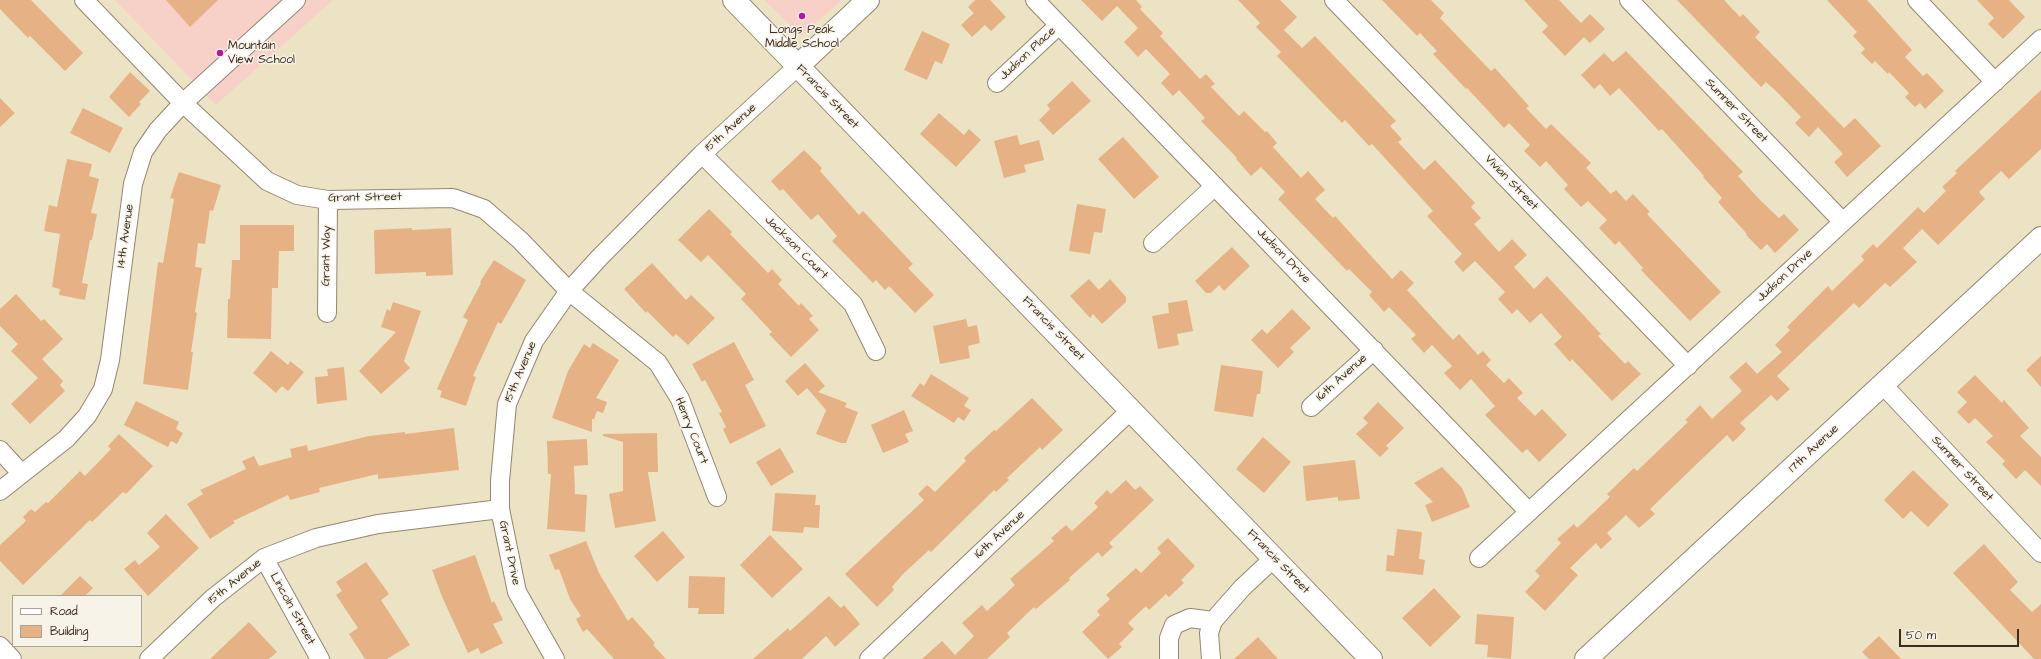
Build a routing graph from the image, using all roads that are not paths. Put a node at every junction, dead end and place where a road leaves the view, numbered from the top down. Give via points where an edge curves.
1 (84, 0) edge
2 (296, 0) edge
3 (734, 0) edge
4 (868, 0) edge
5 (1035, 0) edge
6 (1334, 0) edge
7 (1629, 0) edge
8 (1917, 0) edge
9 (1059, 25) junction
10 (2041, 39) edge
11 (798, 66) junction
12 (1995, 82) junction
13 (997, 83) dead end
14 (183, 103) junction
15 (702, 154) junction
16 (1214, 186) junction
17 (328, 200) junction
18 (1843, 222) junction
19 (2041, 238) edge
20 (1154, 243) dead end
21 (569, 292) junction
22 (327, 313) dead end
23 (1374, 350) junction
24 (876, 351) dead end
25 (1688, 366) junction
26 (1883, 384) junction
27 (1311, 407) dead end
28 (1130, 410) junction
29 (0, 450) edge
30 (21, 473) junction
31 (0, 491) edge
32 (717, 497) dead end
33 (500, 509) junction
34 (1529, 512) junction
35 (2041, 553) edge
36 (264, 558) junction
37 (1274, 558) junction
38 (1479, 558) dead end
39 (1212, 621) junction
40 (0, 646) edge
41 (12, 659) edge
42 (149, 659) edge
43 (320, 659) edge
44 (555, 659) edge
45 (869, 659) edge
46 (1169, 659) edge
47 (1211, 659) edge
48 (1371, 659) edge
49 (1586, 659) edge

1 - 14 street, Grant Street
2 - 14 street, 14th Avenue
3 - 11 street, Francis Street
4 - 11 street, 15th Avenue
5 - 9 street, Judson Drive
6 - 25 street, Vivian Street
7 - 18 street, Sumner Street
8 - 12 street
9 - 13 street, Judson Place
9 - 16 street, Judson Drive
10 - 12 street, Judson Drive
11 - 15 street, 15th Avenue
11 - 28 street, Francis Street
12 - 18 street, Judson Drive
14 - 17 street, Grant Street via 267,181 297,195
14 - 30 street, 14th Avenue via 158,130 147,147 133,184 110,360 103,389 87,416 66,439
15 - 21 street, 15th Avenue
15 - 24 street, Jackson Court via 853,304
16 - 20 street
16 - 23 street, Judson Drive
17 - 21 street, Grant Street via 453,198 484,209 520,240
17 - 22 street, Grant Way
18 - 25 street, Judson Drive
19 - 26 street, 17th Avenue
21 - 32 street, Henry Court via 658,363 680,399
21 - 33 street, 15th Avenue via 534,341 507,404
23 - 27 street, 16th Avenue
23 - 34 street, Judson Drive
25 - 34 street, Judson Drive
26 - 35 street, Sumner Street
26 - 49 street, 17th Avenue
28 - 37 street, Francis Street
28 - 45 street, 16th Avenue
29 - 30 street
30 - 31 street, 14th Avenue
33 - 36 street, 15th Avenue via 378,524 316,538
33 - 44 street, Grant Drive via 517,592
34 - 38 street, Judson Drive
36 - 42 street, 15th Avenue via 214,598
36 - 43 street, Lincoln Street
37 - 39 street
37 - 48 street, Francis Street
39 - 46 street via 1190,618 1174,625 1169,638
39 - 47 street via 1209,633
40 - 41 street

